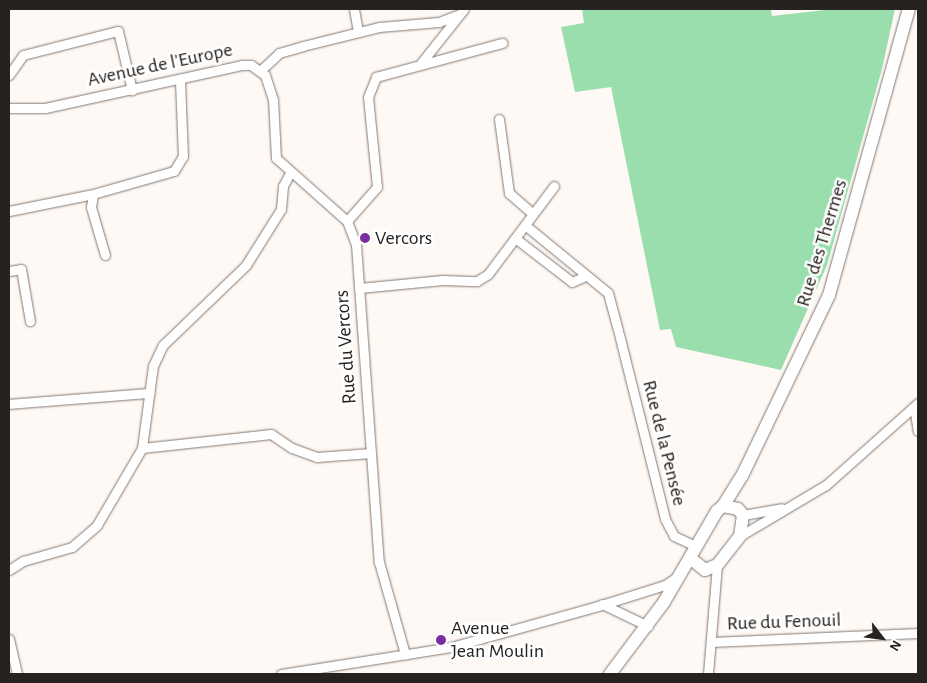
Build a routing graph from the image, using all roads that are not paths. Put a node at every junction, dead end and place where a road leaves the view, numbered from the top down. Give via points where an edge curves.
1 (354, 9) edge
2 (909, 9) edge
3 (460, 12) edge
4 (358, 32) junction
5 (502, 43) dead end
6 (421, 64) junction
7 (261, 70) junction
8 (9, 75) edge
9 (180, 80) junction
10 (132, 90) junction
11 (9, 108) edge
12 (499, 119) dead end
13 (290, 173) junction
14 (554, 186) dead end
15 (93, 194) junction
16 (9, 211) edge
17 (533, 214) junction
18 (347, 221) junction
19 (525, 225) junction
20 (515, 238) junction
21 (106, 255) dead end
22 (9, 271) edge
23 (583, 277) junction
24 (359, 288) junction
25 (30, 321) dead end
26 (150, 393) junction
27 (9, 404) edge
28 (916, 405) edge
29 (918, 432) edge
30 (142, 448) junction
31 (371, 453) junction
32 (742, 476) junction
33 (794, 504) junction
34 (723, 506) junction
35 (741, 512) junction
36 (740, 536) junction
37 (696, 560) junction
38 (717, 565) junction
39 (9, 568) edge
40 (682, 574) junction
41 (714, 588) junction
42 (602, 604) junction
43 (648, 626) junction
44 (918, 632) edge
45 (9, 639) edge
46 (711, 642) junction
47 (405, 654) junction
48 (17, 674) edge
49 (281, 674) edge
50 (610, 674) edge
51 (708, 674) edge

1 - 4 street
2 - 32 main road, Rue des Thermes via 829,295
3 - 4 street, Avenue de l'Europe via 439,22
3 - 6 street
4 - 7 street, Avenue de l'Europe via 279,53
5 - 6 street
6 - 18 street via 376,77 368,96 378,187
7 - 9 street, Avenue de l'Europe via 242,65
7 - 13 street, Rue du Vercors via 273,99 276,158
8 - 10 street via 23,55 118,31
9 - 10 street, Avenue de l'Europe
9 - 15 street via 183,156 174,171
10 - 11 street, Avenue de l'Europe via 45,108
12 - 17 street via 509,193
13 - 18 street, Rue du Vercors
13 - 26 street via 284,186 281,209 246,265 163,345 153,366
14 - 17 street
15 - 16 street
15 - 21 street via 91,206
17 - 19 street
18 - 24 street, Rue du Vercors via 356,244
19 - 20 street
19 - 23 street via 581,268
20 - 23 street via 572,282
20 - 24 street via 477,281 443,280
22 - 25 street via 21,269
23 - 37 street, Rue de la Pensée via 608,293 665,519 674,536
24 - 31 street, Rue du Vercors
26 - 27 street
26 - 30 street
28 - 29 street
28 - 33 street via 826,485
30 - 31 street via 271,434 292,448 317,457
30 - 39 street via 86,538 72,547
31 - 47 street, Rue du Vercors via 379,562
32 - 34 main road, Rue des Thermes
32 - 35 main road, Rue des Thermes
33 - 35 street
33 - 36 street
34 - 35 main road
34 - 37 main road, Rue des Thermes
35 - 36 main road, Rue des Thermes
36 - 38 main road
37 - 38 main road
37 - 40 main road
37 - 41 street
38 - 41 street
40 - 42 street via 665,585
40 - 43 main road
41 - 46 street
42 - 43 street
42 - 47 street via 451,647
43 - 50 main road
44 - 46 street, Rue du Fenouil
45 - 48 street
46 - 51 street
47 - 49 street

